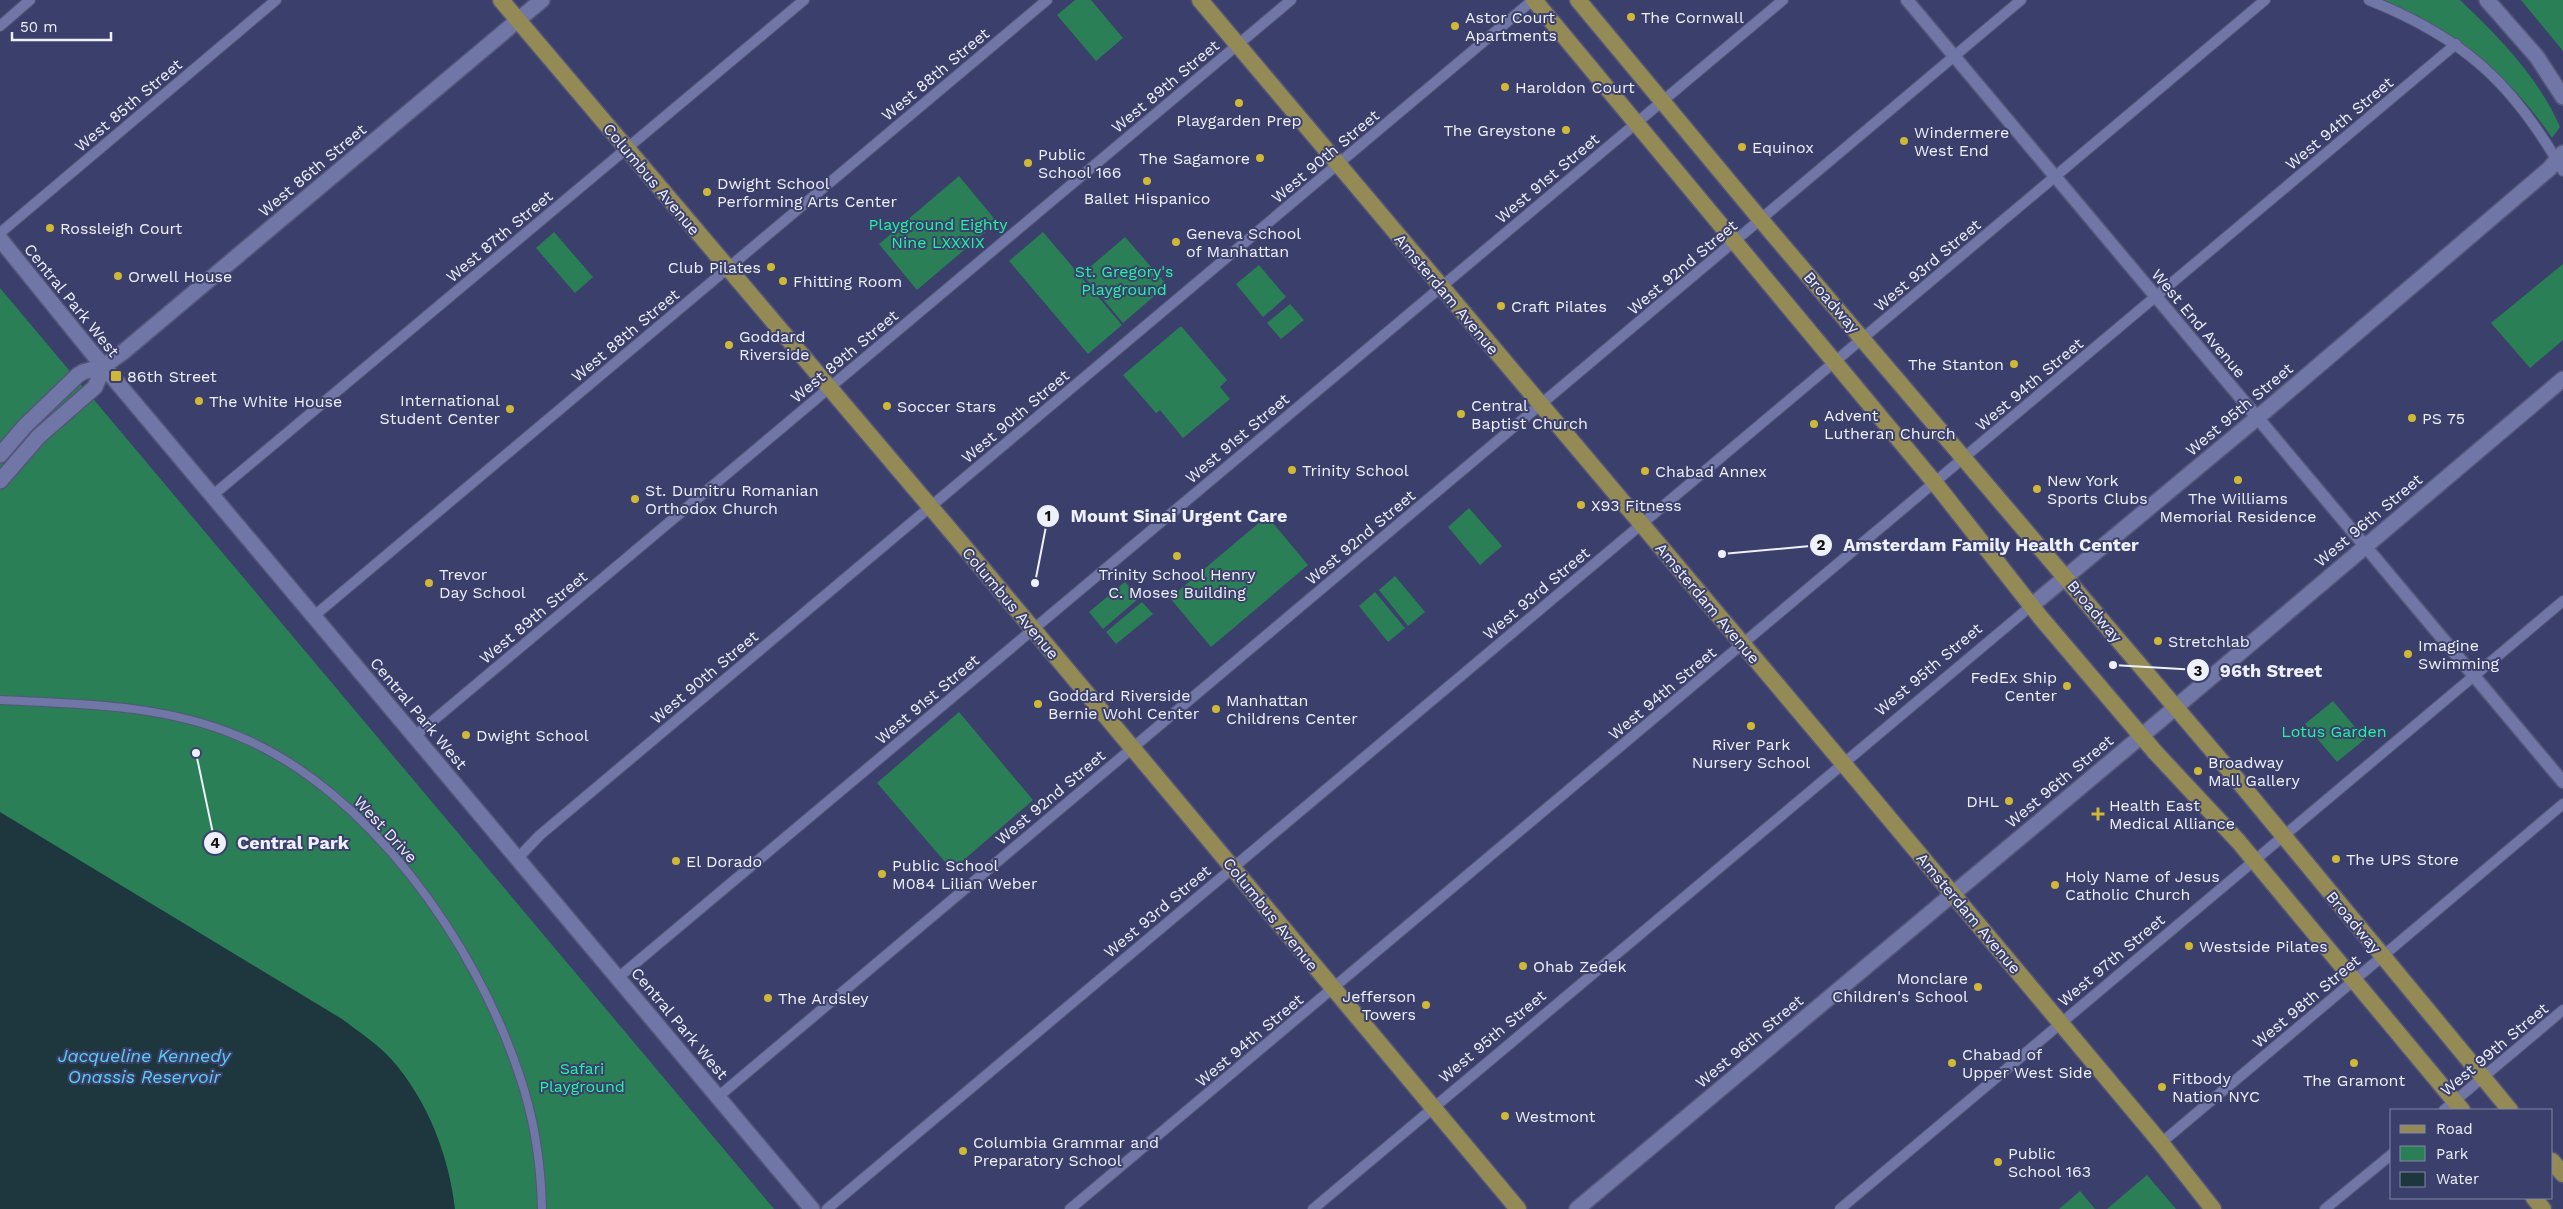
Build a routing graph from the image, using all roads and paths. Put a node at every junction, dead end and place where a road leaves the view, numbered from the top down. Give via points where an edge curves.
1 (30, 0) edge
2 (276, 0) edge
3 (501, 0) edge
4 (542, 0) edge
5 (804, 0) edge
6 (1047, 0) edge
7 (1200, 0) edge
8 (1290, 0) edge
9 (1534, 0) edge
10 (1578, 0) edge
11 (1783, 0) edge
12 (1907, 0) edge
13 (2021, 0) edge
14 (2265, 0) edge
15 (2369, 0) edge
16 (2487, 0) edge
17 (518, 21) junction
18 (0, 26) edge
19 (1237, 44) junction
20 (2456, 44) junction
21 (1954, 56) junction
22 (2563, 97) edge
23 (1662, 101) junction
24 (1636, 123) junction
25 (627, 148) junction
26 (2561, 162) edge
27 (1338, 165) junction
28 (2055, 177) junction
29 (1761, 220) junction
30 (0, 233) edge
31 (0, 239) edge
32 (1735, 242) junction
33 (727, 269) junction
34 (1441, 287) junction
35 (2156, 297) junction
36 (1863, 338) junction
37 (1834, 363) junction
38 (104, 366) junction
39 (2563, 379) edge
40 (829, 388) junction
41 (1541, 404) junction
42 (2257, 418) junction
43 (0, 455) edge
44 (1964, 459) junction
45 (0, 481) edge
46 (1934, 483) junction
47 (213, 495) junction
48 (930, 507) junction
49 (1642, 524) junction
50 (2364, 546) junction
51 (2066, 576) junction
52 (2563, 601) edge
53 (2031, 606) junction
54 (314, 616) junction
55 (1032, 630) junction
56 (1744, 644) junction
57 (2474, 676) junction
58 (0, 700) edge
59 (2176, 708) junction
60 (416, 735) junction
61 (2141, 736) junction
62 (1132, 749) junction
63 (1843, 763) junction
64 (2563, 782) edge
65 (2563, 804) edge
66 (2283, 836) junction
67 (518, 858) junction
68 (2254, 860) junction
69 (1233, 866) junction
70 (1952, 894) junction
71 (2382, 957) junction
72 (619, 977) junction
73 (2354, 980) junction
74 (1333, 989) junction
75 (2563, 1010) edge
76 (2059, 1023) junction
77 (2483, 1078) junction
78 (719, 1096) junction
79 (2454, 1107) edge
80 (1433, 1108) junction
81 (2509, 1109) edge
82 (2161, 1143) junction
83 (2390, 1156) edge
84 (2553, 1161) edge
85 (2563, 1174) edge
86 (2535, 1199) edge
87 (542, 1209) edge
88 (812, 1209) edge
89 (827, 1209) edge
90 (1070, 1209) edge
91 (1313, 1209) edge
92 (1518, 1209) edge
93 (1576, 1209) edge
94 (1840, 1209) edge
95 (2213, 1209) edge
96 (2325, 1209) edge
97 (2543, 1209) edge

1 - 18 street
2 - 30 street, West 85th Street
3 - 17 main road, Columbus Avenue
4 - 17 main road, West 86th Street
5 - 25 street, West 87th Street
6 - 33 street, West 88th Street
7 - 19 main road, Amsterdam Avenue
8 - 19 street, West 89th Street
9 - 24 main road
9 - 27 street, West 90th Street
10 - 23 main road, Broadway
11 - 23 street, West 91st Street
12 - 21 street, West End Avenue
13 - 21 street, West 92nd Street
14 - 28 street, West 93rd Street
15 - 20 street via 2410,17
16 - 22 main road via 2537,57
17 - 25 main road, Columbus Avenue
17 - 38 main road, West 86th Street
19 - 27 main road, Amsterdam Avenue
19 - 40 street, West 89th Street
20 - 26 street via 2515,98
20 - 35 street, West 94th Street
21 - 28 street, West End Avenue
21 - 29 street, West 92nd Street
23 - 24 street, West 91st Street
23 - 29 main road, Broadway
24 - 32 main road
24 - 34 street, West 91st Street
25 - 33 main road, Columbus Avenue
25 - 47 street, West 87th Street
26 - 42 main road, West 95th Street
27 - 34 main road, Amsterdam Avenue
27 - 48 street, West 90th Street
28 - 35 street, West End Avenue
28 - 36 street, West 93rd Street
29 - 32 street, West 92nd Street
29 - 36 main road, Broadway
31 - 38 main road, Central Park West
32 - 37 main road
32 - 41 street, West 92nd Street
33 - 40 main road, Columbus Avenue
33 - 54 street, West 88th Street
34 - 41 main road, Amsterdam Avenue
34 - 55 street, West 91st Street
35 - 42 street, West End Avenue
35 - 44 street, West 94th Street
36 - 37 street, West 93rd Street
36 - 44 main road, Broadway
37 - 46 main road
37 - 49 street, West 93rd Street
38 - 43 main road via 78,375
38 - 45 main road via 95,386 39,436
38 - 47 main road, Central Park West
39 - 50 main road, West 96th Street
40 - 48 main road, Columbus Avenue
40 - 60 street, West 89th Street
41 - 49 main road, Amsterdam Avenue
41 - 62 street, West 92nd Street
42 - 50 street, West End Avenue
42 - 51 main road, West 95th Street
44 - 46 street, West 94th Street
44 - 51 main road, Broadway
46 - 53 main road
46 - 56 street, West 94th Street
47 - 54 main road, Central Park West
48 - 55 main road, Columbus Avenue
48 - 67 street, West 90th Street via 540,835
49 - 56 main road, Amsterdam Avenue
49 - 69 street, West 93rd Street
50 - 57 street, West End Avenue
50 - 59 main road, West 96th Street
51 - 53 main road, West 95th Street
51 - 59 main road, Broadway
52 - 57 street, West 97th Street
53 - 61 main road
53 - 63 street, West 95th Street
54 - 60 main road, Central Park West
55 - 62 main road, Columbus Avenue
55 - 72 street, West 91st Street
56 - 63 main road, Amsterdam Avenue
56 - 74 street, West 94th Street
57 - 64 street, West End Avenue
57 - 66 street, West 97th Street
58 - 87 street, West Drive via 125,707 203,723 240,736 288,762 350,809 421,889 492,1007 520,1074 531,1117 539,1161
59 - 61 main road, West 96th Street
59 - 66 main road, Broadway
60 - 67 main road, Central Park West
61 - 68 main road
61 - 70 main road, West 96th Street
62 - 69 main road, Columbus Avenue
62 - 78 street, West 92nd Street
63 - 70 main road, Amsterdam Avenue
63 - 80 street, West 95th Street
65 - 71 street, West 98th Street
66 - 68 street, West 97th Street
66 - 71 main road, Broadway
67 - 72 main road, Central Park West
68 - 73 main road
68 - 76 street, West 97th Street
69 - 74 main road, Columbus Avenue
69 - 89 street, West 93rd Street
70 - 76 main road, Amsterdam Avenue
70 - 93 main road, West 96th Street
71 - 73 street, West 98th Street
71 - 77 main road, Broadway
72 - 78 main road, Central Park West
73 - 79 main road
73 - 82 street, West 98th Street
74 - 80 main road, Columbus Avenue
74 - 90 street, West 94th Street
75 - 77 street, West 99th Street
76 - 82 main road, Amsterdam Avenue
76 - 94 street, West 97th Street
77 - 79 street, West 99th Street
77 - 81 main road, Broadway
78 - 88 main road, Central Park West
80 - 91 street, West 95th Street
80 - 92 main road, Columbus Avenue
82 - 95 main road, Amsterdam Avenue
83 - 96 street
84 - 85 main road
86 - 97 main road

